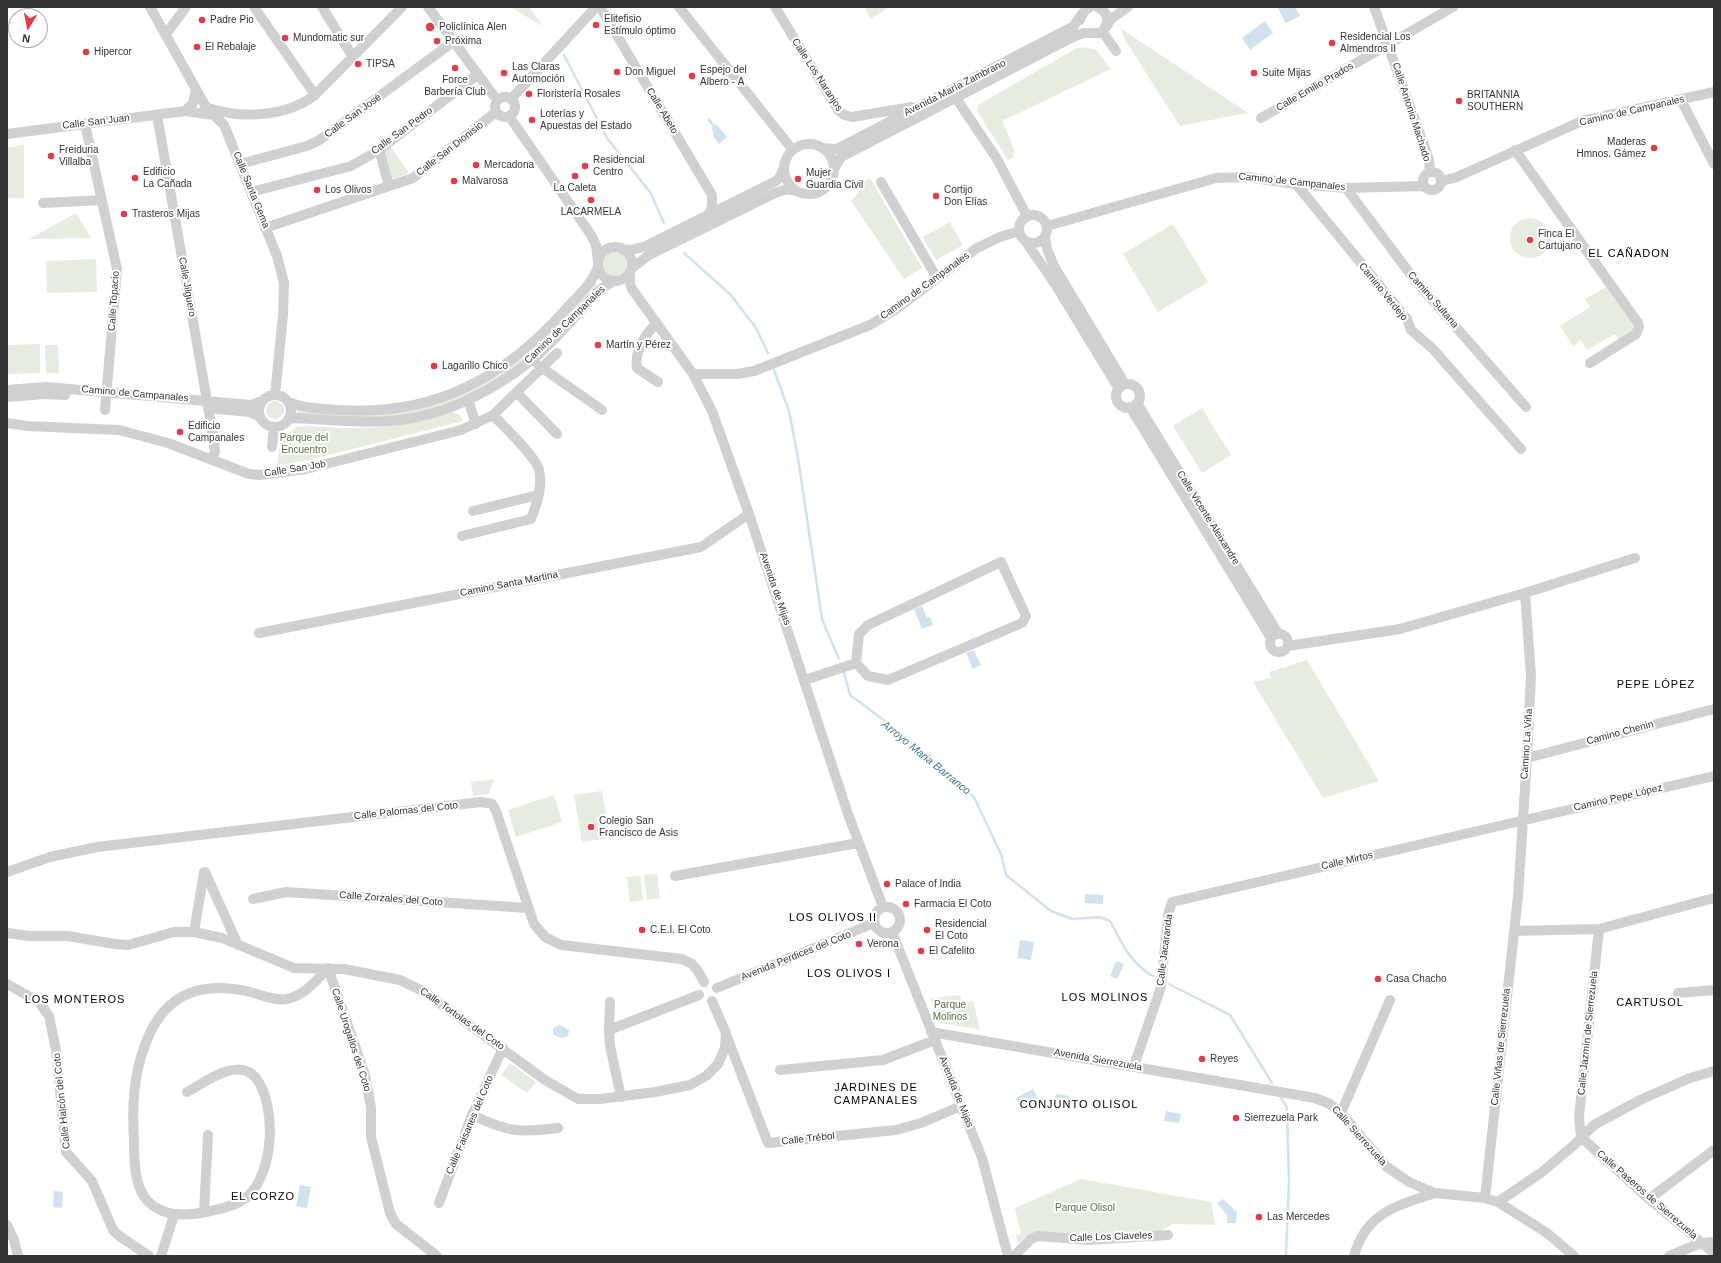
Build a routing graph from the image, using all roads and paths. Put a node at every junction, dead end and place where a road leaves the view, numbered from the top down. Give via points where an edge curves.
1 (150, 7) edge
2 (186, 7) edge
3 (254, 7) edge
4 (322, 7) edge
5 (402, 7) edge
6 (428, 7) edge
7 (596, 7) edge
8 (600, 7) edge
9 (680, 7) edge
10 (775, 7) edge
11 (1090, 7) edge
12 (1098, 7) edge
13 (1108, 7) edge
14 (1128, 7) edge
15 (1374, 7) edge
16 (1453, 7) edge
17 (1081, 15) junction
18 (1104, 29) junction
19 (166, 34) junction
20 (1090, 34) junction
21 (453, 42) junction
22 (1389, 45) junction
23 (1116, 51) dead end
24 (354, 57) junction
25 (477, 74) junction
26 (196, 90) junction
27 (1714, 92) edge
28 (315, 95) junction
29 (956, 98) junction
30 (511, 99) junction
31 (497, 100) junction
32 (1681, 100) junction
33 (922, 105) junction
34 (206, 107) junction
35 (185, 111) junction
36 (228, 112) junction
37 (496, 112) junction
38 (157, 114) junction
39 (214, 115) junction
40 (508, 116) junction
41 (1260, 118) dead end
42 (222, 122) junction
43 (85, 124) junction
44 (7, 134) edge
45 (823, 148) junction
46 (792, 149) junction
47 (379, 150) junction
48 (1515, 150) junction
49 (240, 164) junction
50 (1714, 164) edge
51 (783, 169) junction
52 (834, 169) junction
53 (1430, 172) junction
54 (1442, 181) junction
55 (881, 182) dead end
56 (1296, 184) junction
57 (389, 186) junction
58 (1424, 186) junction
59 (1346, 188) junction
60 (796, 191) junction
61 (251, 192) junction
62 (102, 200) junction
63 (43, 203) dead end
64 (706, 216) junction
65 (1027, 216) junction
66 (1047, 226) junction
67 (265, 228) junction
68 (1018, 231) junction
69 (591, 235) junction
70 (1045, 237) junction
71 (1026, 242) junction
72 (619, 248) junction
73 (598, 264) junction
74 (631, 270) junction
75 (937, 278) junction
76 (615, 281) junction
77 (632, 289) junction
78 (657, 323) junction
79 (557, 353) dead end
80 (532, 359) junction
81 (1590, 363) dead end
82 (543, 369) junction
83 (693, 374) junction
84 (658, 382) dead end
85 (1122, 386) junction
86 (7, 390) edge
87 (517, 393) junction
88 (106, 395) junction
89 (275, 395) junction
90 (7, 397) edge
91 (468, 400) junction
92 (262, 401) junction
93 (288, 402) junction
94 (207, 404) junction
95 (1134, 405) junction
96 (1526, 407) dead end
97 (105, 410) dead end
98 (602, 410) dead end
99 (493, 415) junction
100 (260, 417) junction
101 (288, 420) junction
102 (7, 423) edge
103 (476, 424) junction
104 (274, 427) junction
105 (557, 434) dead end
106 (272, 447) dead end
107 (1521, 449) dead end
108 (212, 459) junction
109 (538, 495) junction
110 (473, 511) dead end
111 (749, 514) junction
112 (462, 536) dead end
113 (1635, 558) dead end
114 (1525, 593) junction
115 (259, 633) dead end
116 (1274, 636) junction
117 (1288, 646) junction
118 (856, 663) junction
119 (805, 680) junction
120 (1714, 709) edge
121 (1527, 758) junction
122 (1714, 776) edge
123 (1522, 820) junction
124 (858, 843) junction
125 (7, 872) edge
126 (674, 876) dead end
127 (1518, 896) joint
128 (1714, 898) edge
129 (253, 899) dead end
130 (1172, 902) joint
131 (883, 907) junction
132 (528, 908) junction
133 (874, 923) junction
134 (1599, 929) junction
135 (1514, 930) junction
136 (194, 932) junction
137 (892, 932) junction
138 (7, 933) edge
139 (238, 945) junction
140 (328, 968) junction
141 (704, 982) junction
142 (7, 984) edge
143 (717, 988) junction
144 (1714, 990) edge
145 (1678, 994) dead end
146 (699, 995) junction
147 (1390, 1000) dead end
148 (712, 1001) junction
149 (610, 1002) dead end
150 (610, 1030) junction
151 (726, 1033) junction
152 (933, 1036) junction
153 (503, 1048) junction
154 (1134, 1066) junction
155 (780, 1070) dead end
156 (1714, 1071) edge
157 (1265, 1089) joint
158 (187, 1092) dead end
159 (621, 1096) junction
160 (961, 1106) junction
161 (1341, 1113) junction
162 (472, 1115) junction
163 (558, 1128) dead end
164 (208, 1135) dead end
165 (1581, 1137) junction
166 (1714, 1150) edge
167 (1435, 1194) junction
168 (1485, 1198) junction
169 (1649, 1199) junction
170 (1498, 1202) junction
171 (439, 1203) dead end
172 (204, 1212) junction
173 (174, 1215) junction
174 (7, 1225) edge
175 (1168, 1235) dead end
176 (1714, 1242) edge
177 (1701, 1243) junction
178 (1714, 1253) edge
179 (18, 1256) edge
180 (149, 1256) edge
181 (161, 1256) edge
182 (437, 1256) edge
183 (1008, 1256) edge
184 (1014, 1256) edge
185 (1354, 1256) edge
186 (1574, 1256) edge
187 (1669, 1256) edge

1 - 19 street, Calle Santa Gema
2 - 19 street
3 - 28 street
4 - 24 street
5 - 24 street
6 - 21 street
7 - 30 street
8 - 64 street, Calle Abeto via 712,195 712,207
9 - 46 street
10 - 33 street, Calle Los Naranjos via 834,104 844,116 852,117
11 - 17 street, Avenida María Zambrano
12 - 13 street
12 - 18 street via 1106,14 1107,22
14 - 18 street via 1113,17
15 - 22 street, Calle Antonio Machado
16 - 22 street, Calle Emilio Prados
17 - 20 street via 1080,24
17 - 33 street, Avenida María Zambrano via 1067,30
18 - 20 street, Avenida María Zambrano
18 - 23 street
19 - 26 street, Calle Santa Gema
20 - 29 street, Avenida María Zambrano via 1083,33 1071,38
21 - 25 street
21 - 49 street, Calle San José via 318,141
22 - 41 street, Calle Emilio Prados
22 - 53 street, Calle Antonio Machado
24 - 28 street
25 - 31 street
25 - 47 street, Calle San Pedro
26 - 34 street, Calle Santa Gema
26 - 35 street via 193,103
27 - 32 street, Camino de Campanales
28 - 36 street via 285,110 257,113
29 - 52 street, Avenida María Zambrano via 841,157
29 - 65 street via 996,159
30 - 31 street via 504,97
30 - 40 street via 515,108 513,114
31 - 37 street
32 - 48 street, Camino de Campanales via 1582,121
32 - 50 street
33 - 45 street, Avenida María Zambrano via 837,148
34 - 36 street
34 - 39 street, Calle Santa Gema
35 - 38 street, Calle San Juan
35 - 39 street, Calle San Juan
36 - 42 street via 223,116
37 - 40 street via 500,116
37 - 57 street, Calle San Dionisio via 413,178
38 - 43 street, Calle San Juan
38 - 94 street, Calle Jilguero
39 - 42 street, Calle Santa Gema
40 - 69 street
42 - 49 street, Calle Santa Gema
43 - 44 street, Calle San Juan
43 - 62 street, Calle Topacio
45 - 46 street via 808,143
45 - 52 street via 834,161
46 - 51 street via 784,161
47 - 57 street
47 - 61 street, Calle San Pedro via 351,166
48 - 54 street, Camino de Campanales via 1457,177
48 - 81 street via 1638,323 1636,334
49 - 61 street, Calle Santa Gema
51 - 60 street via 786,182
51 - 64 street via 776,181
52 - 60 street via 833,178 822,191 805,194
53 - 54 street via 1437,173
53 - 58 street via 1423,178
54 - 58 street via 1440,187 1435,190 1429,190
55 - 75 street
56 - 59 street, Camino de Campanales
56 - 66 street, Camino de Campanales via 1247,177 1216,178
56 - 107 street, Camino Verdejo via 1407,319 1411,330 1433,349
57 - 67 street, Calle San Dionisio
58 - 59 street, Camino de Campanales
59 - 96 street, Camino Sultana via 1414,279
60 - 74 street via 787,189 775,193 649,255
61 - 67 street, Calle Santa Gema
62 - 63 street
62 - 88 street, Calle Topacio via 117,269
64 - 72 street via 646,246 631,250
65 - 66 street via 1037,216
65 - 68 street via 1020,222
66 - 70 street
67 - 89 street, Calle Santa Gema via 277,256 284,282
68 - 71 street
68 - 75 street, Camino de Campanales via 977,248
69 - 72 street via 600,242
69 - 73 street via 596,245
70 - 71 street via 1034,244
70 - 85 street, Calle Vicente Aleixandre via 1054,266
71 - 85 street
72 - 73 street via 603,252
72 - 74 street via 630,256
73 - 76 street via 604,277
73 - 93 street, Camino de Campanales via 595,275 582,291 524,351 496,372 463,389 423,403 388,410 313,408
74 - 76 street via 623,279
74 - 77 street, Avenida de Mijas
75 - 83 street, Camino de Campanales via 895,310 870,325 754,371 738,374
76 - 77 street, Avenida de Mijas
76 - 80 street, Camino de Campanales via 602,288
77 - 78 street, Avenida de Mijas
78 - 83 street, Avenida de Mijas
78 - 84 street via 647,332 636,360 637,368
79 - 82 street, Calle San Job
80 - 82 street
80 - 91 street, Camino de Campanales via 502,381
82 - 87 street, Calle San Job
82 - 98 street
83 - 111 street, Avenida de Mijas via 712,411
85 - 95 street, Calle Vicente Aleixandre via 1116,395 1118,402 1124,407
85 - 95 street, Calle Vicente Aleixandre via 1134,385 1139,391 1140,399
86 - 88 street, Camino de Campanales via 46,387
87 - 99 street, Calle San Job
87 - 105 street
88 - 90 street, Camino de Campanales via 45,394
88 - 94 street, Camino de Campanales
88 - 97 street, Calle Topacio
89 - 92 street via 268,396
89 - 93 street via 283,397
91 - 101 street, Camino de Campanales via 426,414 390,421 355,422 297,418
91 - 103 street
92 - 94 street, Camino de Campanales via 251,405
92 - 100 street
93 - 101 street via 291,411
94 - 100 street, Camino de Campanales via 250,412
94 - 108 street, Calle Jilguero via 215,451
95 - 116 street, Calle Vicente Aleixandre
99 - 103 street, Calle San Job
99 - 109 street via 539,469
100 - 104 street via 265,424
101 - 104 street
102 - 108 street, Calle San Job via 119,430 168,443
103 - 108 street, Calle San Job via 306,469 249,474
104 - 106 street
109 - 110 street
109 - 112 street via 531,519
111 - 115 street, Camino Santa Martina via 700,547
111 - 119 street, Avenida de Mijas
113 - 114 street
114 - 117 street via 1400,628
114 - 121 street, Camino La Viña via 1531,676
116 - 117 street via 1287,637
116 - 117 street via 1270,644 1275,651 1281,652
118 - 118 street via 868,676 888,680 1022,623 1026,616 1001,562 868,624 859,634
118 - 119 street
119 - 124 street, Avenida de Mijas
120 - 121 street, Camino Chenin
121 - 123 street, Camino La Viña
122 - 123 street, Camino Pepe López
123 - 127 street, Camino La Viña
123 - 130 street, Calle Mirtos
124 - 126 street
124 - 131 street, Avenida de Mijas
125 - 132 street, Calle Palomas del Coto via 50,857 97,847 481,802 492,804 496,811
127 - 135 street, Calle Viñas de Sierrezuela
128 - 134 street
129 - 132 street, Calle Zorzales del Coto via 286,892
130 - 154 street, Calle Jacaranda via 1168,915 1161,987
131 - 133 street via 876,912
131 - 137 street via 892,907 899,914 900,924
132 - 141 street, Calle Palomas del Coto via 534,924 545,937 554,942 576,948 682,959 692,964
133 - 137 street via 882,932
133 - 143 street, Avenida Perdices del Coto
134 - 135 street
134 - 165 street, Calle Jazmín de Sierrezuela via 1579,1117
135 - 168 street, Calle Viñas de Sierrezuela
136 - 138 street, Calle Tortolas del Coto via 174,932 128,945 67,936
136 - 139 street, Calle Tortolas del Coto via 222,938
136 - 139 street via 204,872
137 - 152 street, Avenida de Mijas
139 - 140 street, Calle Tortolas del Coto via 294,968
140 - 153 street, Calle Tortolas del Coto via 400,980 424,991
140 - 173 street via 309,987 287,999 278,1000 248,991 206,988 180,996 157,1020 146,1042 134,1083 132,1102 135,1168 142,1194 163,1212
140 - 182 street, Calle Urogallos del Coto via 365,1075 371,1137 390,1213 396,1224
141 - 143 street via 710,982
141 - 146 street via 699,987
142 - 180 street, Calle Halcón del Coto via 39,1002 49,1016 56,1050 66,1152 92,1181 113,1230
143 - 148 street via 716,997
144 - 145 street
146 - 148 street via 705,1001
146 - 150 street
147 - 161 street
148 - 151 street
149 - 150 street
150 - 159 street via 610,1046
151 - 159 street, Calle Tortolas del Coto via 725,1048 718,1064 706,1076 690,1085
151 - 160 street, Calle Trébol via 768,1143 896,1130 921,1123
152 - 154 street, Avenida Sierrezuela
152 - 155 street via 883,1060
152 - 160 street, Avenida de Mijas
153 - 159 street, Calle Tortolas del Coto via 545,1080 578,1099
153 - 162 street, Calle Faisanes del Coto
154 - 157 street, Avenida Sierrezuela
156 - 165 street via 1690,1078 1640,1100 1594,1124
157 - 161 street, Calle Sierrezuela via 1315,1098 1330,1104
158 - 172 street via 228,1071 246,1071 258,1080 270,1123 268,1157 264,1170 249,1196 238,1203
160 - 183 street, Avenida de Mijas via 982,1158
161 - 167 street, Calle Sierrezuela via 1387,1167 1409,1182
162 - 163 street via 498,1127 515,1131
162 - 171 street, Calle Faisanes del Coto
164 - 172 street
165 - 169 street, Calle Paseros de Sierrezuela
165 - 170 street via 1542,1172
166 - 169 street
167 - 168 street, Calle Sierrezuela
167 - 185 street via 1400,1205 1374,1220 1365,1230
168 - 170 street, Calle Sierrezuela
169 - 177 street, Calle Paseros de Sierrezuela
170 - 186 street, Calle Sierrezuela via 1547,1233
172 - 173 street
173 - 181 street
174 - 179 street
175 - 184 street, Calle Los Claveles via 1088,1240 1038,1236
176 - 177 street
177 - 178 street, Calle Paseros de Sierrezuela
177 - 187 street

